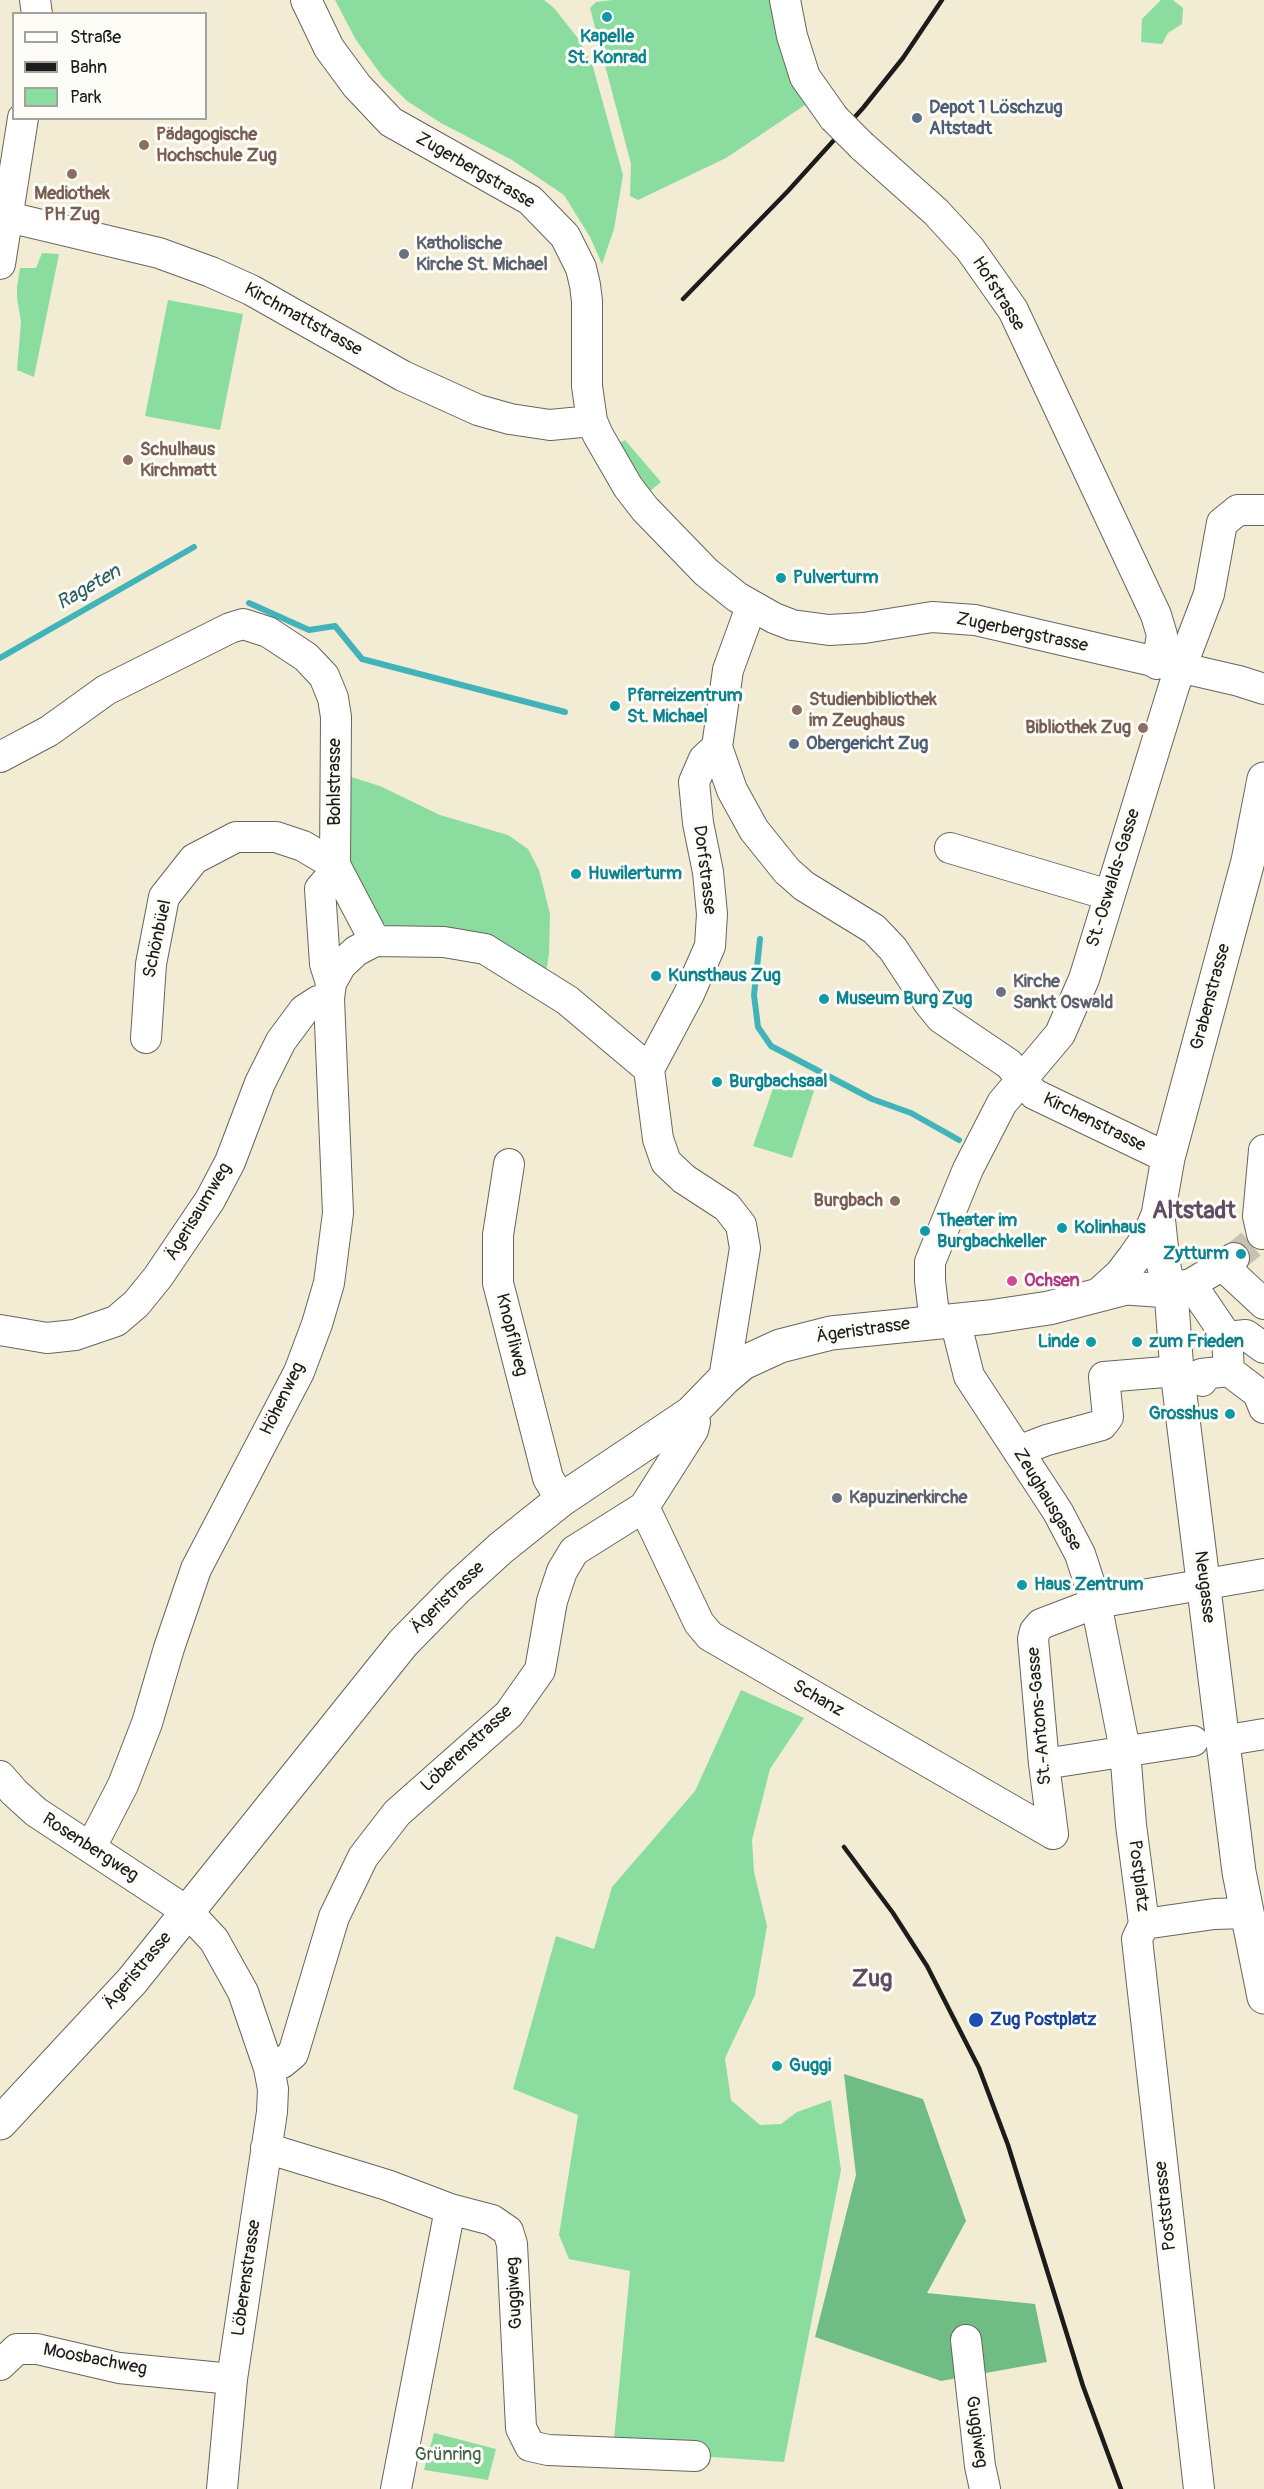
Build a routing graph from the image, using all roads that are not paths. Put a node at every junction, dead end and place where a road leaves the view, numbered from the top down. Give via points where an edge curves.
1 (306, 0) edge
2 (785, 0) edge
3 (23, 120) edge
4 (4, 215) edge
5 (0, 264) edge
6 (592, 421) junction
7 (1264, 510) edge
8 (751, 607) junction
9 (1169, 667) junction
10 (1264, 689) edge
11 (717, 747) junction
12 (0, 757) edge
13 (1264, 779) edge
14 (950, 848) dead end
15 (337, 871) junction
16 (1109, 895) junction
17 (375, 941) junction
18 (330, 991) junction
19 (146, 1038) dead end
20 (649, 1070) junction
21 (1023, 1078) junction
22 (1264, 1150) edge
23 (1168, 1158) junction
24 (509, 1164) dead end
25 (1158, 1215) junction
26 (1247, 1247) edge
27 (1180, 1286) junction
28 (1099, 1295) junction
29 (1264, 1304) edge
30 (945, 1321) junction
31 (0, 1330) edge
32 (1227, 1337) junction
33 (1264, 1348) edge
34 (1229, 1371) junction
35 (1189, 1376) junction
36 (724, 1379) junction
37 (1264, 1408) edge
38 (691, 1413) junction
39 (1018, 1451) junction
40 (561, 1500) junction
41 (644, 1507) junction
42 (1264, 1574) edge
43 (1204, 1585) junction
44 (1096, 1603) junction
45 (1264, 1734) edge
46 (1208, 1741) junction
47 (1125, 1750) junction
48 (1044, 1764) junction
49 (0, 1776) edge
50 (1130, 1797) joint
51 (1230, 1803) junction
52 (1053, 1834) joint
53 (91, 1847) junction
54 (1264, 1868) edge
55 (188, 1912) junction
56 (1254, 1923) edge
57 (1144, 1924) junction
58 (1264, 1997) edge
59 (269, 2068) junction
60 (0, 2123) edge
61 (266, 2148) junction
62 (450, 2209) junction
63 (966, 2340) dead end
64 (0, 2365) edge
65 (232, 2379) junction
66 (695, 2456) dead end
67 (222, 2489) edge
68 (396, 2489) edge
69 (985, 2489) edge
70 (1199, 2489) edge

1 - 6 street, Zugerbergstrasse via 329,48 391,122 530,200 565,236 585,285 587,387
2 - 9 street, Hofstrasse, bridge via 801,67 834,118 936,212 970,249 1013,310 1156,615
3 - 4 street
4 - 5 street
4 - 6 street, Kirchmattstrasse via 159,253 211,272 251,290 403,376 478,410 550,425
6 - 8 street, Zugerbergstrasse via 616,467 645,509 706,572
7 - 9 street, St.-Oswalds-Gasse via 1238,510 1222,523 1209,594
8 - 9 street, Zugerbergstrasse via 792,625 829,630 932,617 975,620
8 - 11 street, Kirchenstrasse via 728,670
9 - 10 street, Zugerbergstrasse
9 - 16 street, St.-Oswalds-Gasse
11 - 20 street, Dorfstrasse via 704,759 694,782 708,872 710,946
11 - 21 street, Kirchenstrasse via 732,790 754,830 787,871 804,886 869,924 893,949 942,1018
12 - 15 street, Bohlstrasse via 49,731 106,690 230,628 243,624 268,632 306,657 324,676 333,698
13 - 23 main road, Grabenstrasse via 1248,861
14 - 16 street
15 - 17 street, Bohlstrasse
15 - 18 street via 320,889
15 - 19 street, Schönbüel via 303,846 276,837 236,837 194,859 164,897 151,964
16 - 21 street, St.-Oswalds-Gasse via 1084,978 1060,1034
17 - 18 street via 341,965
17 - 20 street via 444,942 485,949 567,1000
18 - 31 street, Ägerisaumweg via 304,1010 281,1041 210,1200 136,1304 116,1321 75,1335 47,1338
18 - 53 street, Höhenweg via 338,1213 329,1283 298,1372 196,1569 147,1723 123,1785
20 - 36 street via 658,1139 666,1162 727,1208 741,1225 745,1248
21 - 23 street, Kirchenstrasse via 1034,1094
21 - 30 street, St.-Oswalds-Gasse via 1002,1102 968,1169 930,1262 930,1281
22 - 26 street via 1258,1216
23 - 25 main road, Grabenstrasse
24 - 40 street, Knopfliweg via 498,1235 498,1283 548,1478
25 - 27 main road, Neugasse via 1163,1262
25 - 28 main road via 1134,1258
26 - 27 street
26 - 29 street
27 - 28 main road, Ägeristrasse via 1155,1290 1126,1288
27 - 32 street
27 - 35 main road, Neugasse
28 - 30 main road, Ägeristrasse via 1049,1308
30 - 36 main road, Ägeristrasse via 831,1333 780,1346 743,1363
30 - 39 street, Zeughausgasse via 969,1376
32 - 33 street via 1246,1335
32 - 34 street
34 - 35 street
34 - 37 street via 1258,1393
35 - 39 street via 1104,1377 1108,1417 1102,1425
35 - 43 main road, Neugasse
36 - 38 main road, Ägeristrasse
38 - 40 main road, Ägeristrasse
38 - 41 street, Löberenstrasse via 693,1430
39 - 44 street, Zeughausgasse via 1080,1554
40 - 55 main road, Ägeristrasse via 492,1556 403,1643
41 - 52 street, Schanz via 699,1623 710,1636
41 - 59 street, Löberenstrasse via 574,1551 552,1601 540,1670 509,1714 397,1813 363,1857 334,1917 293,2054
42 - 43 street
43 - 44 street
43 - 46 main road, Neugasse
44 - 47 street, Zeughausgasse
44 - 48 street, St.-Antons-Gasse via 1041,1624 1035,1631
45 - 46 street
46 - 47 street
46 - 51 main road, Neugasse
47 - 48 street
47 - 50 street, Zeughausgasse
48 - 52 street, St.-Antons-Gasse
49 - 53 street, Rosenbergweg via 36,1812
50 - 57 street, Postplatz
51 - 54 main road via 1252,1856
51 - 56 main road
53 - 55 street, Rosenbergweg
55 - 59 street, Löberenstrasse via 214,1940 238,1983
55 - 60 main road, Ägeristrasse via 132,1981
56 - 57 street, Postplatz via 1214,1914
56 - 58 main road
57 - 70 street, Poststrasse via 1137,1939
59 - 61 street, Löberenstrasse via 273,2089
61 - 62 street, Guggiweg
61 - 65 street, Löberenstrasse
62 - 66 street, Guggiweg via 492,2220 508,2231 521,2428 530,2446
62 - 68 street
63 - 69 street, Guggiweg
64 - 65 street, Moosbachweg via 17,2349 37,2349 119,2368
65 - 67 street, Löberenstrasse

